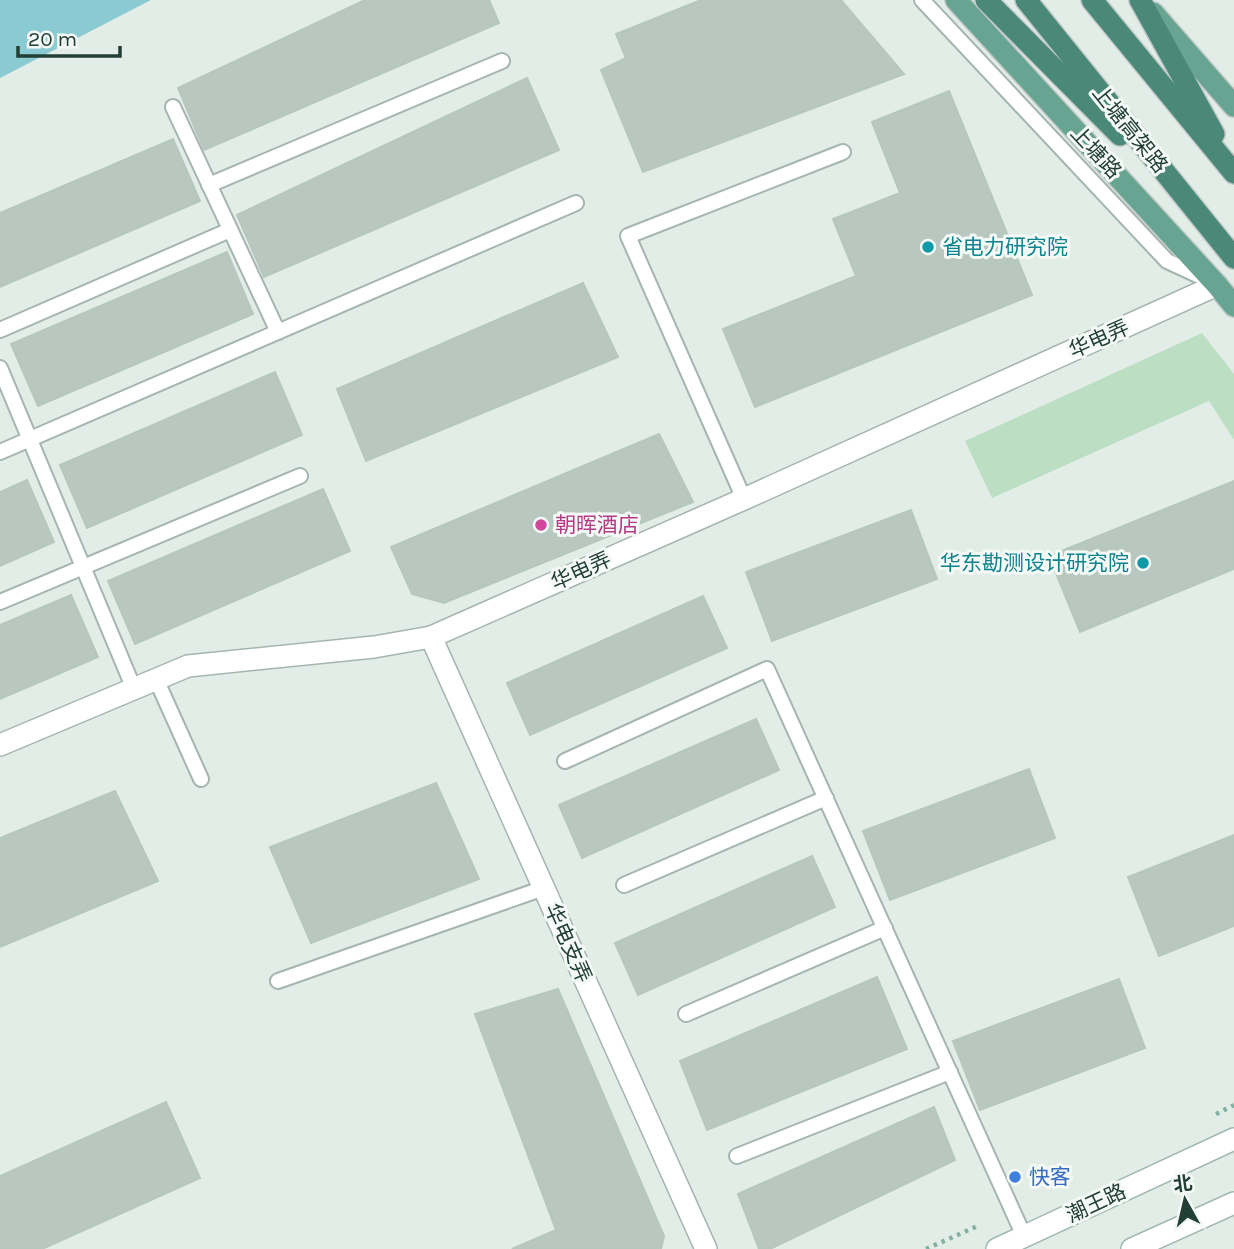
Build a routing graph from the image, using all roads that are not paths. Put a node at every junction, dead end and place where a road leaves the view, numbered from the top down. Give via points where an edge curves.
1 (922, 0) edge
2 (956, 0) edge
3 (986, 0) edge
4 (1026, 0) edge
5 (1092, 0) edge
6 (1140, 0) edge
7 (502, 61) dead end
8 (1234, 106) edge
9 (173, 107) dead end
10 (843, 152) dead end
11 (1234, 171) edge
12 (209, 185) junction
13 (576, 203) dead end
14 (1196, 210) junction
15 (230, 230) junction
16 (1234, 258) edge
17 (1217, 285) junction
18 (1234, 306) edge
19 (0, 330) edge
20 (278, 332) junction
21 (0, 368) edge
22 (30, 439) junction
23 (0, 452) edge
24 (300, 475) dead end
25 (744, 499) junction
26 (84, 569) junction
27 (0, 602) edge
28 (430, 637) junction
29 (156, 679) junction
30 (134, 689) junction
31 (0, 745) edge
32 (565, 761) dead end
33 (201, 779) dead end
34 (826, 798) junction
35 (624, 885) dead end
36 (544, 888) junction
37 (885, 928) junction
38 (278, 981) dead end
39 (686, 1014) dead end
40 (950, 1072) junction
41 (1234, 1139) edge
42 (737, 1156) dead end
43 (1234, 1203) edge
44 (1024, 1236) junction
45 (706, 1249) edge
46 (997, 1249) edge
47 (1132, 1249) edge

1 - 17 lane via 1167,261
2 - 17 main road, 上塘路
3 - 14 highway
4 - 14 highway, 上塘高架路
5 - 11 highway
6 - 8 main road
6 - 11 highway
7 - 12 lane
9 - 12 lane
10 - 25 lane via 628,236
12 - 15 lane
13 - 20 lane
14 - 16 highway, 上塘高架路
15 - 19 lane
15 - 20 lane
17 - 18 main road, 上塘路
17 - 25 street, 华电弄
20 - 22 lane
21 - 22 lane
22 - 23 lane
22 - 26 lane
24 - 26 lane
25 - 28 street, 华电弄
26 - 27 lane
26 - 30 lane
28 - 29 street, 华电弄 via 374,648 188,666
28 - 36 street, 华电支弄
29 - 30 street, 华电弄
29 - 33 lane
30 - 31 street, 华电弄
32 - 34 lane via 767,669
34 - 35 lane
34 - 37 lane
36 - 38 lane
36 - 45 street, 华电支弄
37 - 39 lane
37 - 40 lane
40 - 42 lane
40 - 44 lane
41 - 44 street, 潮王路
43 - 47 street
44 - 46 street, 潮王路

